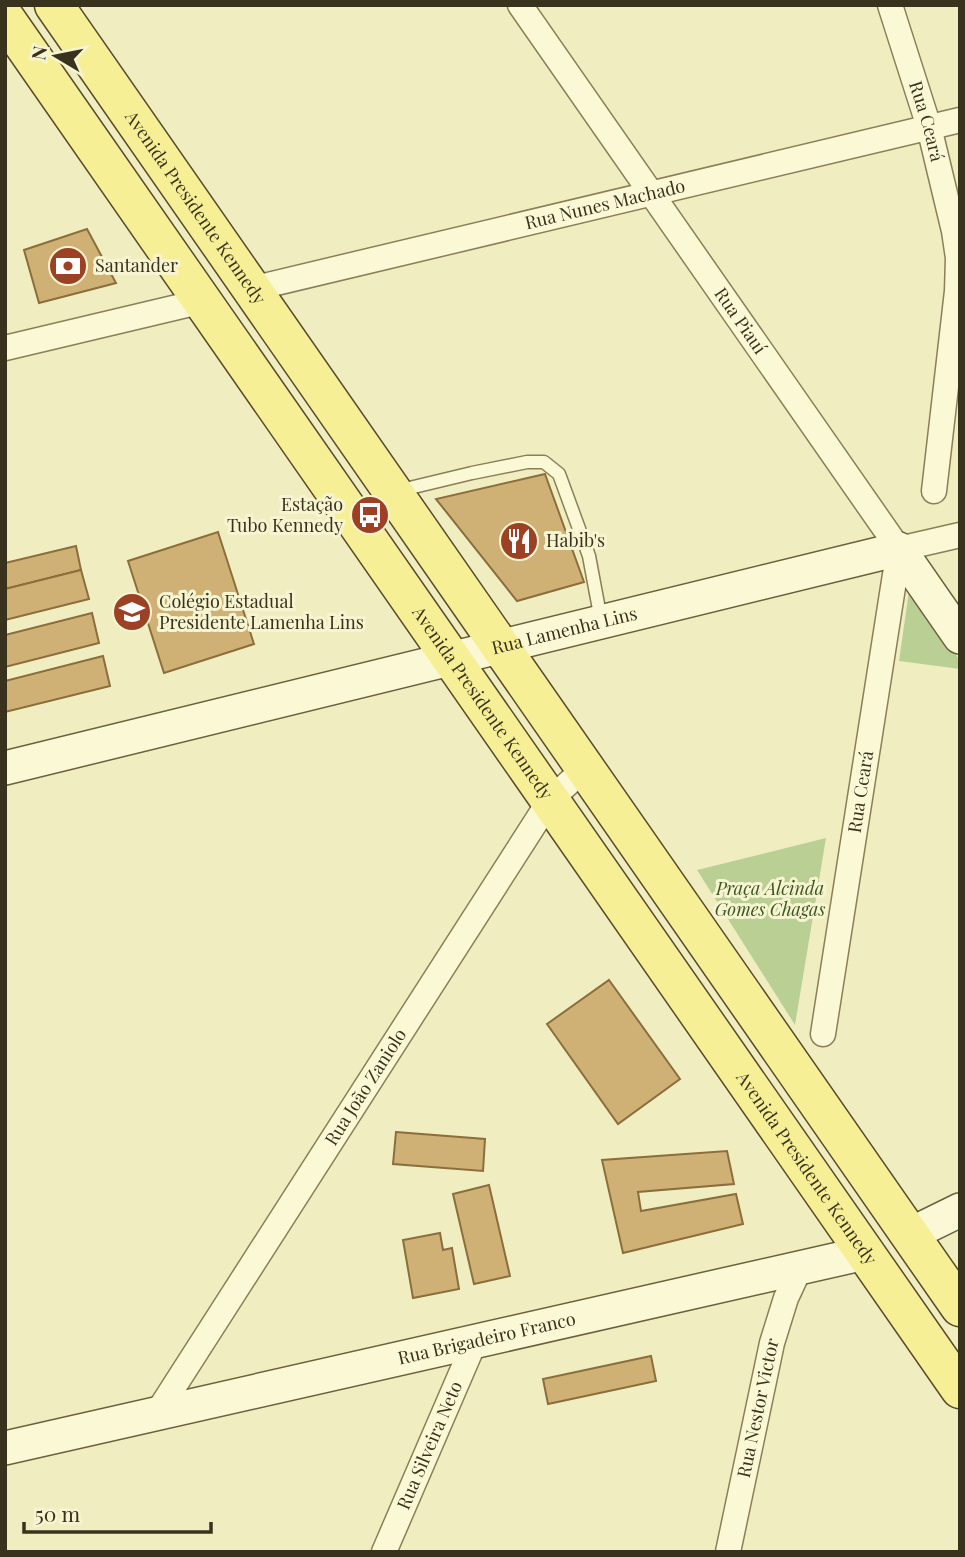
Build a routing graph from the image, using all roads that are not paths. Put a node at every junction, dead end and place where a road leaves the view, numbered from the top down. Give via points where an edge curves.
1 (54, 5) edge
2 (520, 5) edge
3 (890, 5) edge
4 (5, 18) edge
5 (960, 120) edge
6 (929, 127) junction
7 (652, 194) junction
8 (251, 289) junction
9 (202, 301) junction
10 (5, 348) edge
11 (934, 491) dead end
12 (393, 492) junction
13 (960, 535) edge
14 (899, 549) junction
15 (601, 622) junction
16 (960, 637) edge
17 (500, 646) junction
18 (451, 659) junction
19 (5, 768) edge
20 (585, 768) junction
21 (550, 800) junction
22 (823, 1034) dead end
23 (960, 1210) edge
24 (909, 1235) junction
25 (865, 1253) junction
26 (800, 1268) junction
27 (960, 1307) edge
28 (475, 1342) junction
29 (960, 1389) edge
30 (157, 1413) junction
31 (5, 1448) edge
32 (384, 1552) edge
33 (728, 1552) edge

1 - 8 main road, Avenida Presidente Kennedy
2 - 7 street, Rua Piauí
3 - 6 street, Rua Ceará
4 - 9 main road, Avenida Presidente Kennedy
5 - 6 street, Rua Nunes Machado
6 - 7 street, Rua Nunes Machado
6 - 11 street, Rua Ceará via 958,258
7 - 8 street, Rua Nunes Machado
7 - 14 street, Rua Piauí
8 - 12 main road, Avenida Presidente Kennedy
9 - 10 street
9 - 18 main road, Avenida Presidente Kennedy
12 - 15 lane via 544,462 559,474 589,556
12 - 17 main road, Avenida Presidente Kennedy
13 - 14 street, Rua Lamenha Lins
14 - 15 main road, Rua Lamenha Lins
14 - 16 main road, Rua Piauí
14 - 22 street, Rua Ceará
15 - 17 main road, Rua Lamenha Lins
17 - 18 main road, Rua Lamenha Lins
17 - 20 main road, Avenida Presidente Kennedy
18 - 19 main road, Rua Lamenha Lins
18 - 21 main road, Avenida Presidente Kennedy
20 - 21 street, Rua João Zaniolo
20 - 24 main road, Avenida Presidente Kennedy
21 - 25 main road, Avenida Presidente Kennedy
21 - 30 street, Rua João Zaniolo
23 - 24 main road, Rua Brigadeiro Franco
24 - 25 main road, Rua Brigadeiro Franco
24 - 27 main road, Avenida Presidente Kennedy
25 - 26 main road, Rua Brigadeiro Franco
25 - 29 main road, Avenida Presidente Kennedy
26 - 28 main road, Rua Brigadeiro Franco
26 - 33 street, Rua Nestor Victor via 772,1343
28 - 30 main road, Rua Brigadeiro Franco
28 - 32 street, Rua Silveira Neto
30 - 31 main road, Rua Brigadeiro Franco

